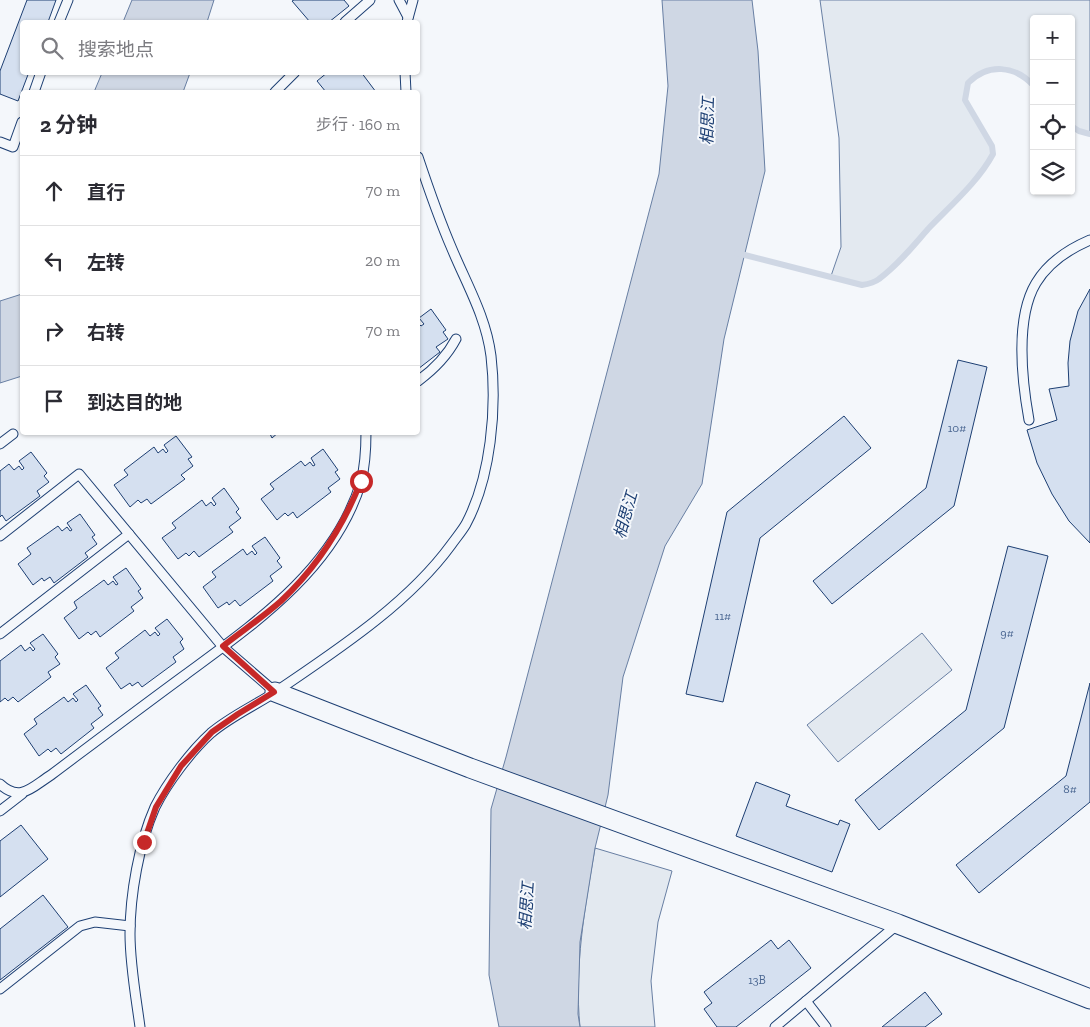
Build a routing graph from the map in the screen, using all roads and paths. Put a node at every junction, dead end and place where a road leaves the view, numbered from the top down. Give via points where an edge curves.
1 (68, 0) edge
2 (370, 0) edge
3 (399, 0) edge
4 (413, 0) edge
5 (60, 20) edge
6 (347, 20) edge
7 (407, 20) edge
8 (40, 75) edge
9 (291, 75) edge
10 (405, 75) edge
11 (35, 90) edge
12 (277, 90) edge
13 (406, 90) edge
14 (20, 128) edge
15 (0, 142) edge
16 (420, 162) edge
17 (1090, 240) edge
18 (456, 339) dead end
19 (420, 379) edge
20 (1029, 420) dead end
21 (13, 434) dead end
22 (366, 435) edge
23 (0, 444) edge
24 (129, 534) junction
25 (0, 536) edge
26 (0, 634) edge
27 (223, 646) junction
28 (274, 692) junction
29 (0, 784) edge
30 (22, 794) junction
31 (0, 811) edge
32 (898, 924) junction
33 (130, 926) junction
34 (0, 989) edge
35 (1090, 999) edge
36 (806, 1001) junction
37 (140, 1027) edge
38 (775, 1027) edge
39 (826, 1027) edge

1 - 5 lane
2 - 6 lane
3 - 7 lane
4 - 7 lane
8 - 11 lane
9 - 12 lane
10 - 13 lane
14 - 15 lane via 13,148
16 - 28 lane via 451,248 478,304 486,333 491,357 493,403 489,456 466,525 416,587 358,633
17 - 20 lane via 1051,264 1036,282 1027,304 1022,358
18 - 19 lane via 451,349
21 - 23 lane
22 - 27 lane via 361,481 336,535 299,583
24 - 25 lane via 79,474
24 - 26 lane
24 - 27 lane
27 - 28 lane
27 - 30 lane
28 - 32 street via 470,768
28 - 33 lane via 212,732 181,766 156,807 144,842 132,888
29 - 30 lane via 13,794
30 - 31 lane
32 - 35 street
32 - 36 lane
33 - 34 lane via 95,922 80,926
33 - 37 lane
36 - 38 lane
36 - 39 lane

